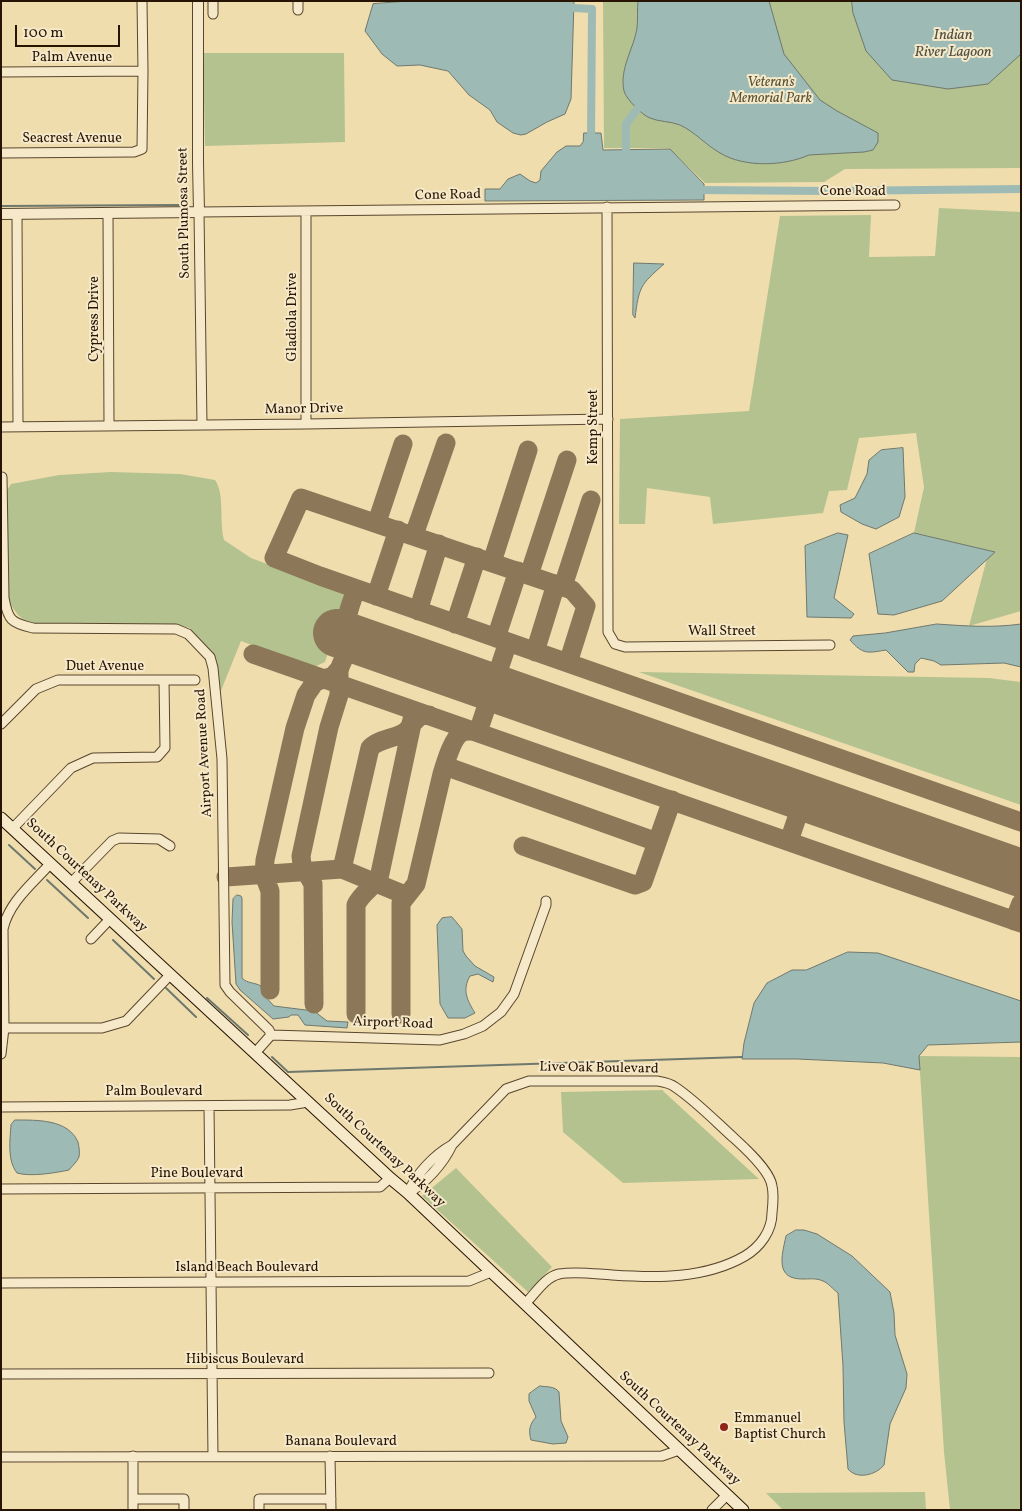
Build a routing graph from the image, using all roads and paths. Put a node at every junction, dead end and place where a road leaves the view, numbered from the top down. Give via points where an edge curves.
1 (142, 1) edge
2 (198, 1) edge
3 (213, 1) edge
4 (212, 14) dead end
5 (143, 71) junction
6 (1, 72) edge
7 (1, 153) edge
8 (895, 205) dead end
9 (607, 208) junction
10 (306, 211) junction
11 (199, 212) junction
12 (108, 213) junction
13 (1, 214) edge
14 (17, 214) junction
15 (608, 419) junction
16 (306, 424) junction
17 (202, 425) junction
18 (1, 426) edge
19 (18, 426) junction
20 (109, 426) junction
21 (2, 477) edge
22 (615, 644) joint
23 (830, 645) dead end
24 (164, 680) junction
25 (195, 680) dead end
26 (1, 724) edge
27 (1, 818) edge
28 (13, 828) junction
29 (170, 846) dead end
30 (50, 864) junction
31 (71, 883) junction
32 (546, 901) dead end
33 (110, 919) junction
34 (91, 939) dead end
35 (170, 975) junction
36 (4, 1028) junction
37 (271, 1035) junction
38 (255, 1053) junction
39 (1, 1054) edge
40 (308, 1102) junction
41 (208, 1106) junction
42 (1, 1107) edge
43 (390, 1178) junction
44 (1, 1188) edge
45 (209, 1188) junction
46 (408, 1193) junction
47 (491, 1272) junction
48 (210, 1282) junction
49 (1, 1283) edge
50 (525, 1304) junction
51 (489, 1373) dead end
52 (1, 1374) edge
53 (212, 1374) junction
54 (679, 1450) junction
55 (133, 1456) junction
56 (214, 1456) junction
57 (330, 1456) junction
58 (1, 1457) edge
59 (727, 1495) junction
60 (331, 1499) junction
61 (133, 1500) junction
62 (133, 1510) edge
63 (184, 1510) edge
64 (259, 1510) edge
65 (331, 1510) edge
66 (712, 1510) edge
67 (743, 1510) edge

1 - 5 street
2 - 11 street, South Plumosa Street
3 - 4 street
5 - 6 street, Palm Avenue
5 - 7 street, Seacrest Avenue via 142,149 134,152
8 - 9 street, Cone Road
9 - 10 street, Cone Road
9 - 15 street, Kemp Street
10 - 11 street, Cone Road
10 - 16 street, Gladiola Drive
11 - 12 street, Cone Road
11 - 17 street, South Plumosa Street
12 - 14 street, Cone Road
12 - 20 street, Cypress Drive
13 - 14 street, Cone Road
14 - 19 street
15 - 16 street, Manor Drive
15 - 22 street, Kemp Street via 608,632
16 - 17 street, Manor Drive
17 - 20 street, Manor Drive
18 - 19 street, Manor Drive
19 - 20 street, Manor Drive
21 - 37 street, Airport Avenue Road via 4,598 6,612 16,624 33,628 176,629 188,634 210,657 222,759 225,985
22 - 23 street, Wall Street via 625,647
24 - 25 street, Duet Avenue
24 - 26 street, Duet Avenue via 58,680 36,689
24 - 28 street via 165,748 157,757 93,758 71,768
27 - 28 main road, South Courtenay Parkway
28 - 30 main road, South Courtenay Parkway
29 - 31 street via 159,838 120,838 112,841
30 - 31 main road, South Courtenay Parkway
30 - 36 street via 13,904 5,920
31 - 33 main road, South Courtenay Parkway
32 - 37 street, Airport Road via 514,994 501,1012 483,1026 440,1040
33 - 34 street
33 - 35 main road, South Courtenay Parkway
35 - 36 street via 126,1021 114,1026
35 - 38 main road, South Courtenay Parkway
36 - 39 street
37 - 38 street
38 - 40 main road, South Courtenay Parkway
40 - 41 street, Palm Boulevard
40 - 43 main road, South Courtenay Parkway
41 - 42 street, Palm Boulevard
41 - 45 street
43 - 45 street, Pine Boulevard via 380,1187
43 - 46 main road, South Courtenay Parkway
44 - 45 street, Pine Boulevard
45 - 48 street
46 - 47 main road, South Courtenay Parkway
46 - 50 street, Live Oak Boulevard via 419,1187 452,1145 506,1089 529,1081 657,1081 673,1086 749,1152 770,1178 770,1228 756,1247 733,1263 709,1271 666,1276 557,1275
47 - 48 street, Island Beach Boulevard via 469,1281
47 - 50 main road, South Courtenay Parkway
48 - 49 street, Island Beach Boulevard
48 - 53 street
50 - 54 main road, South Courtenay Parkway
51 - 53 street, Hibiscus Boulevard
52 - 53 street, Hibiscus Boulevard
53 - 56 street
54 - 57 street, Banana Boulevard via 662,1456
54 - 59 main road, South Courtenay Parkway
55 - 56 street, Banana Boulevard
55 - 58 street, Banana Boulevard
55 - 61 street
56 - 57 street, Banana Boulevard
57 - 60 street
59 - 66 street
59 - 67 main road, South Courtenay Parkway
60 - 64 street via 259,1499
60 - 65 street
61 - 62 street
61 - 63 street via 184,1499

